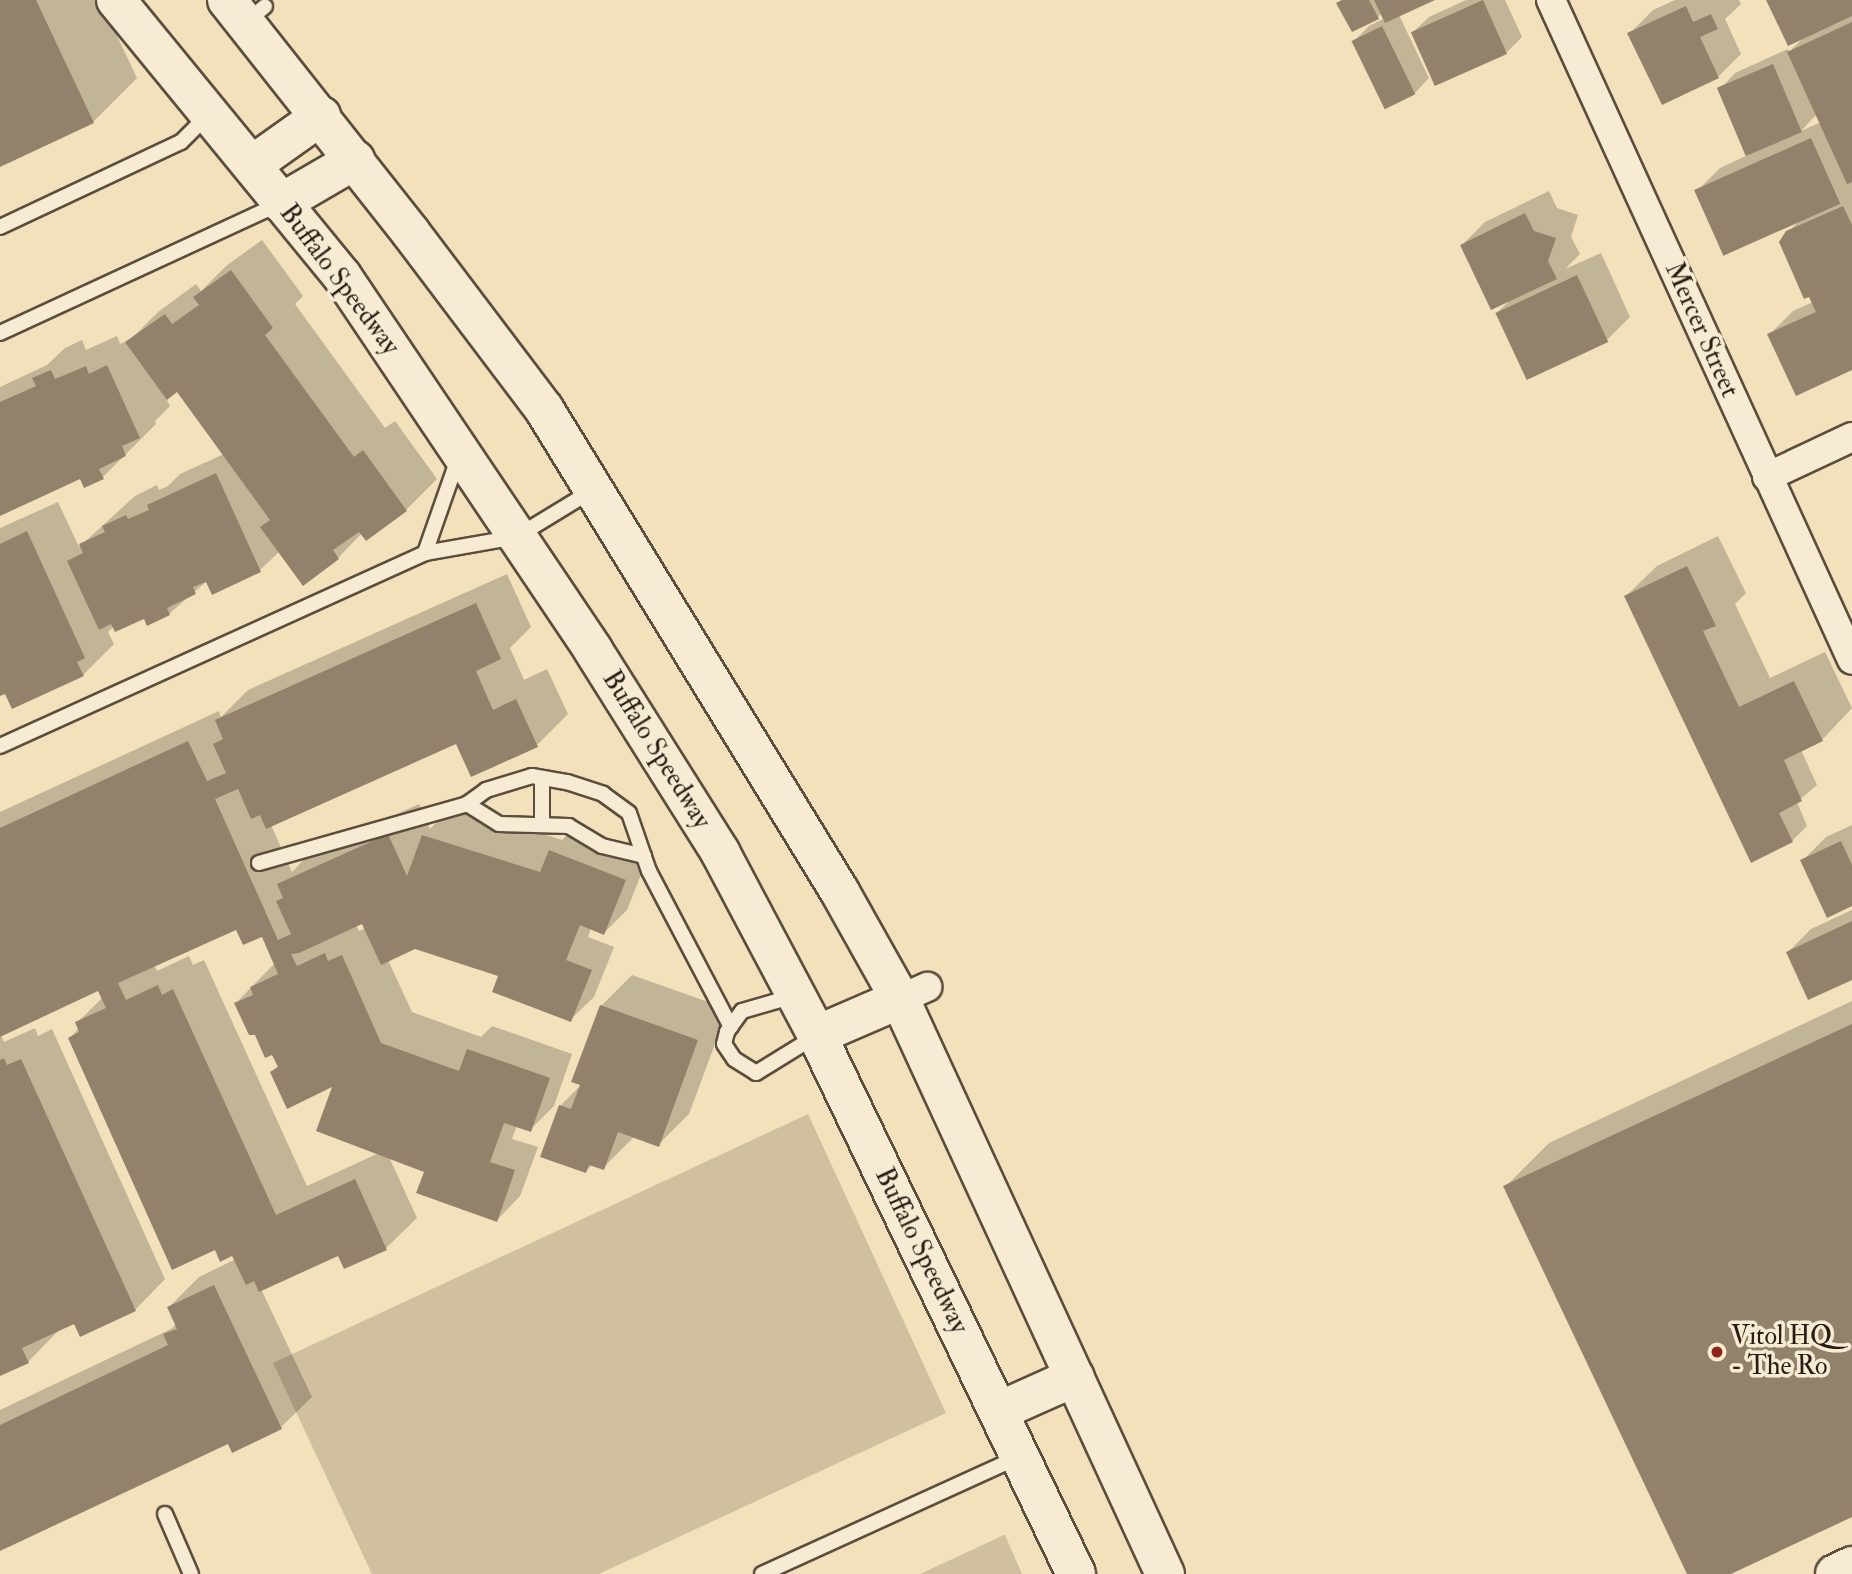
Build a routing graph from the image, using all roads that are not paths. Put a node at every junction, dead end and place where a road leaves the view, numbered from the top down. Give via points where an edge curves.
1 (116, 0) edge
2 (1551, 0) edge
3 (246, 10) edge
4 (326, 112) junction
5 (211, 113) junction
6 (355, 160) junction
7 (252, 165) junction
8 (281, 203) junction
9 (0, 227) edge
10 (0, 333) edge
11 (1852, 437) edge
12 (461, 452) junction
13 (1767, 477) junction
14 (593, 490) junction
15 (516, 537) junction
16 (425, 553) junction
17 (1852, 660) edge
18 (0, 746) edge
19 (542, 778) junction
20 (467, 804) junction
21 (542, 824) junction
22 (644, 856) junction
23 (259, 863) dead end
24 (913, 993) junction
25 (795, 996) junction
26 (731, 1027) junction
27 (817, 1035) junction
28 (1076, 1377) junction
29 (999, 1411) junction
30 (1020, 1456) junction
31 (165, 1514) dead end
32 (1852, 1566) edge
33 (191, 1574) edge
34 (762, 1574) edge
35 (1076, 1574) edge
36 (1165, 1574) edge
37 (1835, 1574) edge

1 - 5 main road, Buffalo Speedway
2 - 13 street, Mercer Street
3 - 4 main road
4 - 6 main road
4 - 7 main road
5 - 7 main road, Buffalo Speedway
5 - 9 lane via 181,142
6 - 8 main road
6 - 14 main road via 544,409
7 - 8 main road, Buffalo Speedway
8 - 10 lane
8 - 12 main road, Buffalo Speedway via 342,276
11 - 13 street
12 - 15 main road, Buffalo Speedway
12 - 16 lane
13 - 17 street, Mercer Street
14 - 15 lane
14 - 24 main road via 840,892
15 - 16 lane
15 - 25 main road, Buffalo Speedway via 720,852
16 - 18 lane
19 - 20 lane via 532,776 486,790
19 - 21 lane
19 - 22 lane via 603,794 629,813
20 - 21 lane via 499,824
20 - 23 lane
21 - 22 lane via 569,826 602,846
22 - 26 lane
24 - 27 main road
24 - 28 main road
25 - 26 lane via 742,1011
25 - 27 main road, Buffalo Speedway
26 - 27 lane via 724,1044 734,1059 756,1073
27 - 29 main road, Buffalo Speedway
28 - 29 main road
28 - 36 main road
29 - 30 main road, Buffalo Speedway
30 - 34 lane
30 - 35 main road, Buffalo Speedway
31 - 33 lane
32 - 37 main road

